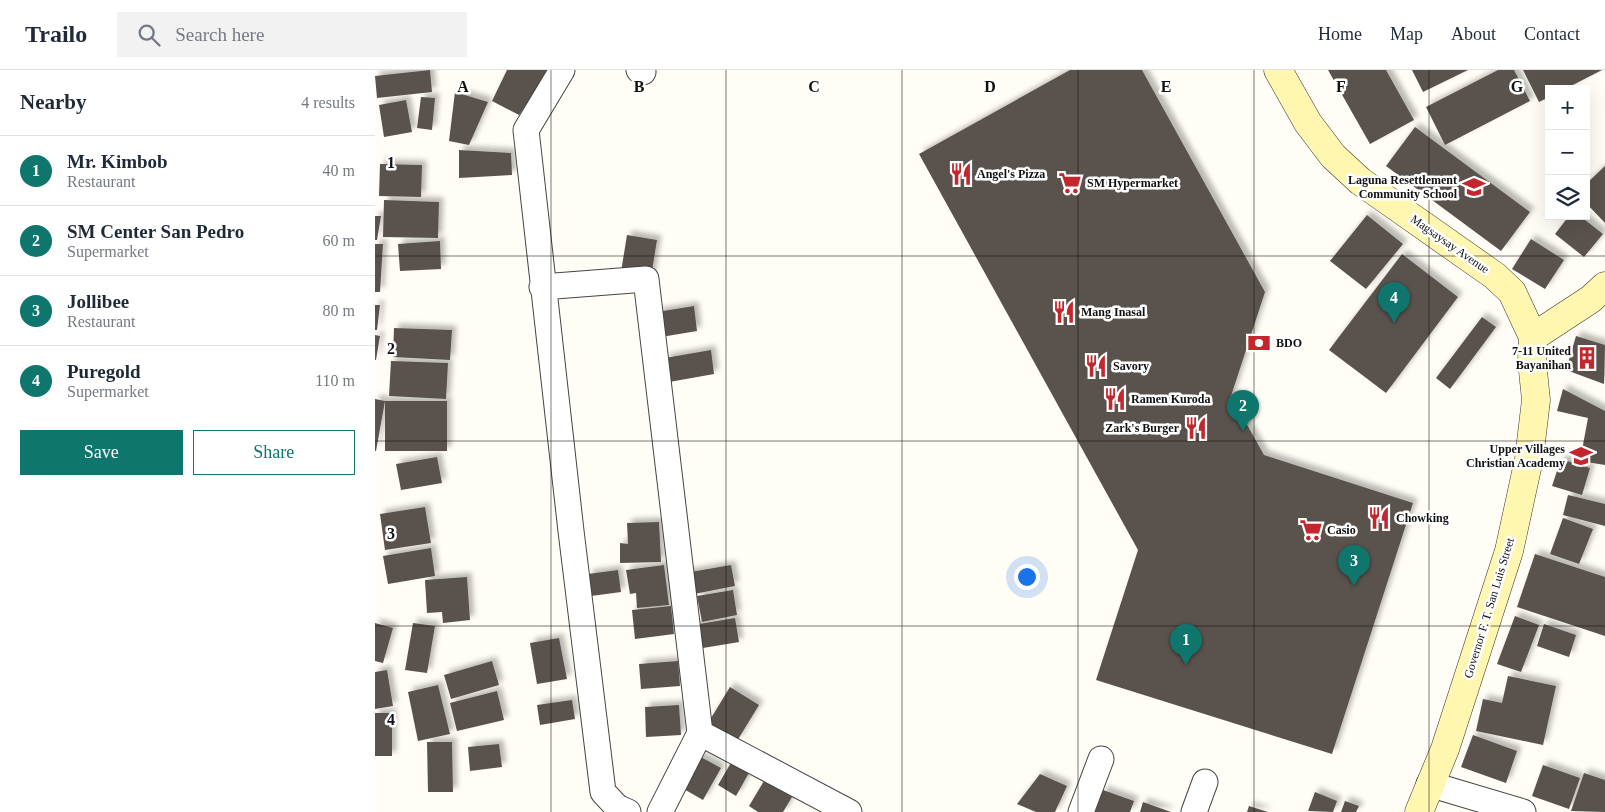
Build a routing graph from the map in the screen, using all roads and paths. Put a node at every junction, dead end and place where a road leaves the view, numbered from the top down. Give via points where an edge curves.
1 (561, 70) edge
2 (1278, 70) edge
3 (1605, 286) edge
4 (542, 287) junction
5 (1533, 337) junction
6 (700, 733) junction
7 (1101, 759) dead end
8 (1205, 782) dead end
9 (1429, 784) junction
10 (628, 812) edge
11 (660, 812) edge
12 (849, 812) edge
13 (1081, 812) edge
14 (1194, 812) edge
15 (1419, 812) edge
16 (1523, 812) edge

1 - 4 street via 525,130
2 - 5 street, Magsaysay Avenue via 1308,123 1333,156 1360,181 1495,276 1512,292
3 - 5 street via 1591,300
4 - 6 street via 646,280
4 - 10 street via 603,792 617,807
5 - 9 street, Governor F. T. San Luis Street via 1536,400 1529,459 1509,550 1445,749
6 - 11 street
6 - 12 street
7 - 13 street
8 - 14 street
9 - 15 street, Governor F. T. San Luis Street
9 - 16 street

